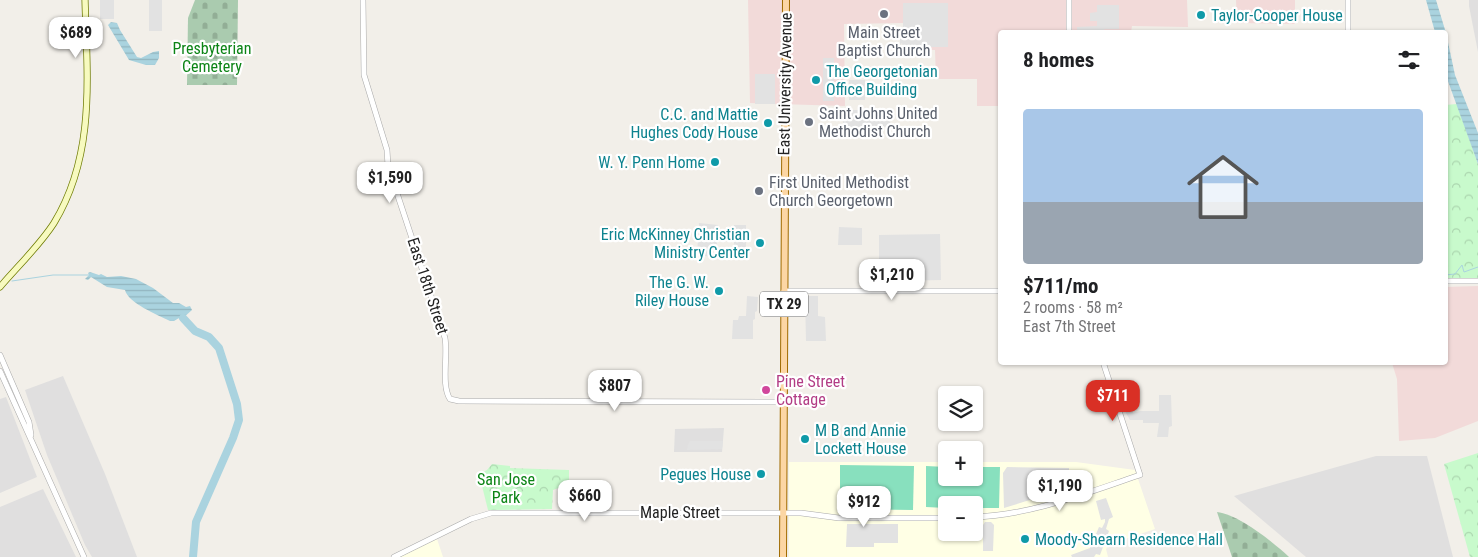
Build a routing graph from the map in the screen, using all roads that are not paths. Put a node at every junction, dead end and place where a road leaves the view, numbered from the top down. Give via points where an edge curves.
1 (85, 0) edge
2 (363, 0) edge
3 (786, 0) edge
4 (1069, 0) edge
5 (1348, 0) edge
6 (1070, 30) edge
7 (1348, 30) edge
8 (1448, 281) edge
9 (1478, 281) edge
10 (0, 287) edge
11 (784, 291) junction
12 (998, 291) edge
13 (0, 355) edge
14 (1104, 365) edge
15 (0, 371) edge
16 (784, 402) junction
17 (32, 440) junction
18 (783, 512) junction
19 (983, 517) edge
20 (938, 518) edge
21 (84, 557) edge
22 (394, 557) edge
23 (783, 557) edge

1 - 10 main road via 86,120 74,181 53,223
2 - 16 street, East 18th Street via 364,75 387,150 388,166 445,338 446,391 450,399
3 - 11 main road, East University Avenue / TX 29
4 - 6 street
5 - 7 street
8 - 9 street
11 - 12 street
11 - 16 main road, East University Avenue / TX 29
13 - 17 street via 29,422
14 - 19 street via 1140,475 1020,513
15 - 17 street
16 - 18 main road, East University Avenue / TX 29
17 - 21 street
18 - 20 street, Maple Street via 839,518
18 - 22 street, Maple Street via 491,513 471,519
18 - 23 main road, East University Avenue / TX 29

